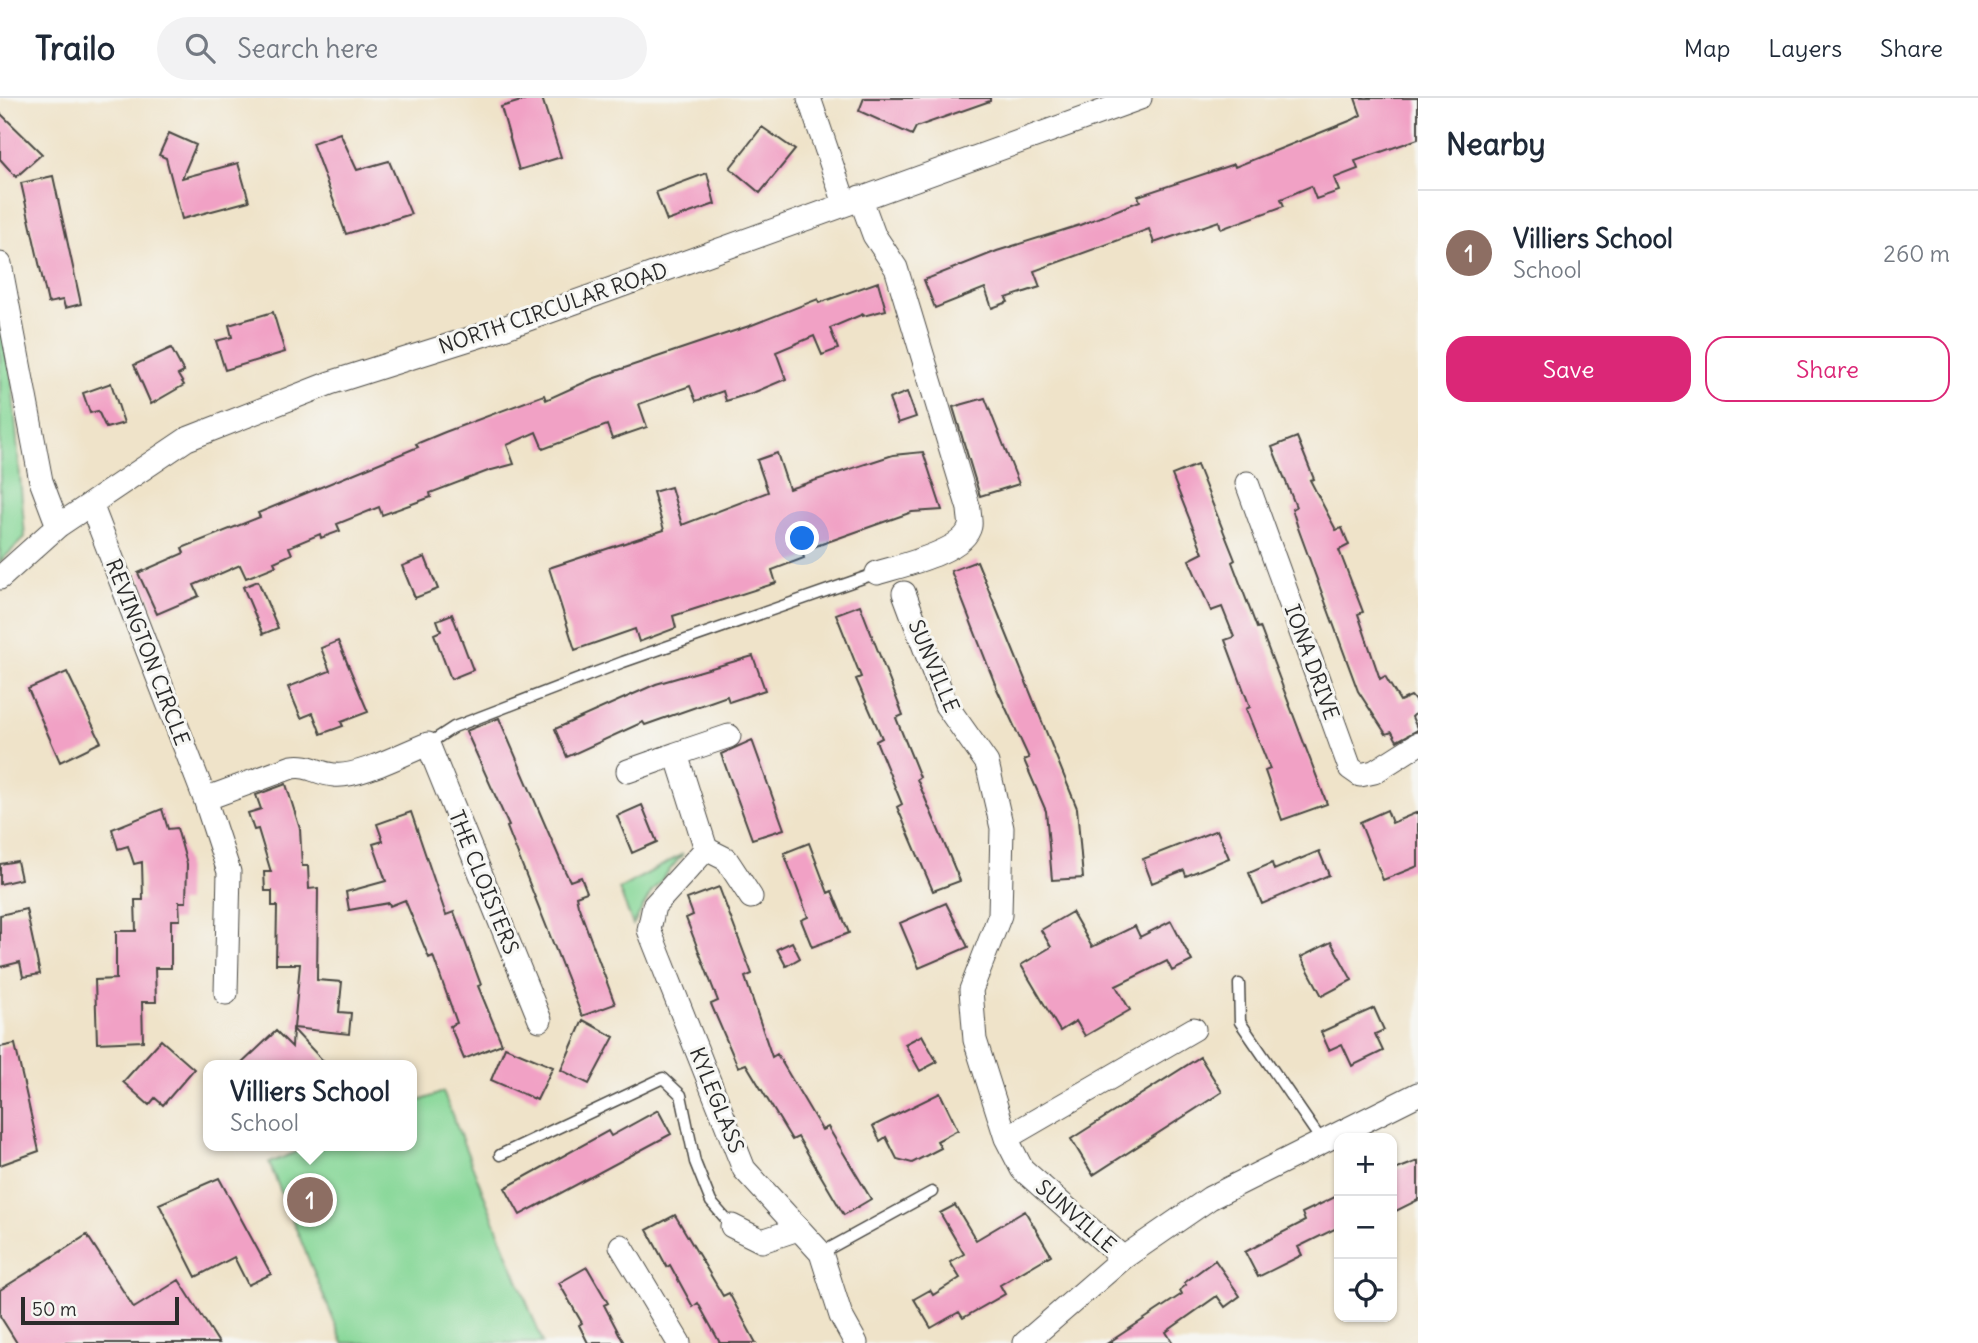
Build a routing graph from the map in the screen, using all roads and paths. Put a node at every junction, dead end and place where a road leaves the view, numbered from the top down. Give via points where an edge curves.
1 (808, 98) edge
2 (1140, 98) edge
3 (1106, 103) edge
4 (853, 201) junction
5 (0, 264) edge
6 (3, 292) edge
7 (1247, 483) dead end
8 (91, 504) junction
9 (58, 526) junction
10 (877, 573) joint
11 (0, 578) edge
12 (904, 593) dead end
13 (729, 736) dead end
14 (428, 744) junction
15 (1418, 744) edge
16 (677, 754) junction
17 (628, 771) dead end
18 (205, 799) junction
19 (706, 849) junction
20 (751, 897) dead end
21 (1239, 984) dead end
22 (226, 993) dead end
23 (540, 1020) dead end
24 (1194, 1028) dead end
25 (1418, 1094) edge
26 (1006, 1138) junction
27 (1321, 1140) junction
28 (500, 1155) dead end
29 (932, 1192) dead end
30 (732, 1226) joint
31 (798, 1229) junction
32 (621, 1246) dead end
33 (821, 1253) junction
34 (1123, 1258) junction
35 (679, 1343) edge
36 (856, 1343) edge
37 (1025, 1343) edge

1 - 4 street
2 - 3 street, NORTH CIRCULAR ROAD
3 - 4 street, NORTH CIRCULAR ROAD
4 - 8 street, NORTH CIRCULAR ROAD via 498,330 330,383 199,434
4 - 10 street via 895,268 969,509 970,526 952,548
5 - 6 street
6 - 9 street via 41,481
7 - 15 street, IONA DRIVE via 1350,768 1360,775 1374,772
8 - 9 street, NORTH CIRCULAR ROAD
8 - 18 street, REVINGTON CIRCLE
9 - 11 street, NORTH CIRCULAR ROAD
10 - 14 lane via 624,662 454,727
12 - 26 street, SUNVILLE via 946,705 987,764 1002,828 1000,915 971,990 975,1040
13 - 16 street
14 - 18 street via 351,774 333,775 305,765 292,767
14 - 23 street, THE CLOISTERS
16 - 17 street
16 - 19 street
18 - 22 street, REVINGTON CIRCLE via 229,872
19 - 20 street via 726,859
19 - 31 street, KYLEGLASS via 654,906 649,930 744,1169
21 - 27 lane via 1240,1022
24 - 26 street
25 - 27 street
26 - 34 street, SUNVILLE via 1022,1168
27 - 34 street via 1210,1198
28 - 30 lane via 663,1077 681,1095 695,1161 711,1202
29 - 33 lane
30 - 31 street via 762,1241
31 - 33 street, KYLEGLASS
32 - 35 street
33 - 36 street, KYLEGLASS via 841,1316
34 - 37 street

